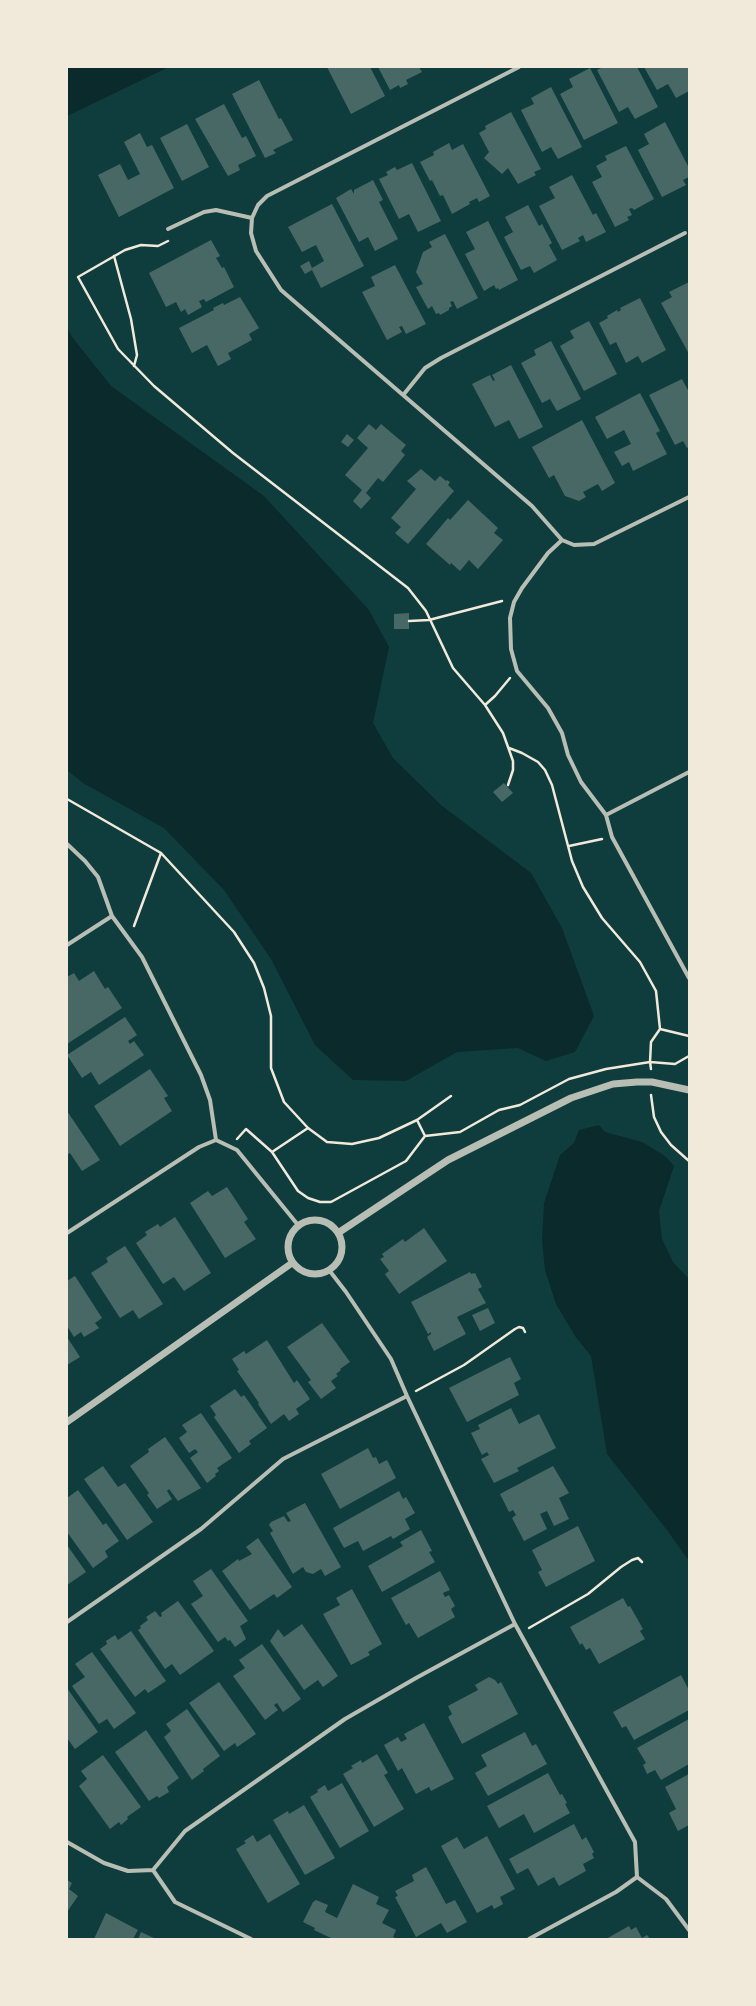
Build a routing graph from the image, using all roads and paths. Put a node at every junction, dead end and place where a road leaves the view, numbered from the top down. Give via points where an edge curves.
1 (519, 67) edge
2 (252, 218) junction
3 (168, 229) joint
4 (685, 233) dead end
5 (114, 256) junction
6 (134, 366) junction
7 (404, 394) junction
8 (689, 497) edge
9 (562, 540) junction
10 (514, 602) junction
11 (429, 620) junction
12 (409, 621) dead end
13 (517, 671) junction
14 (485, 705) junction
15 (509, 748) junction
16 (689, 772) edge
17 (508, 785) dead end
18 (67, 799) edge
19 (606, 815) junction
20 (612, 837) junction
21 (67, 844) edge
22 (569, 846) junction
23 (161, 853) junction
24 (112, 916) junction
25 (129, 940) junction
26 (67, 945) edge
27 (689, 978) edge
28 (660, 1029) junction
29 (689, 1036) edge
30 (689, 1056) edge
31 (650, 1062) junction
32 (652, 1082) junction
33 (689, 1090) edge
34 (451, 1096) dead end
35 (417, 1120) junction
36 (308, 1128) junction
37 (425, 1136) junction
38 (216, 1140) junction
39 (230, 1146) junction
40 (272, 1152) junction
41 (689, 1161) edge
42 (298, 1225) junction
43 (67, 1233) edge
44 (338, 1233) junction
45 (292, 1263) junction
46 (329, 1270) junction
47 (525, 1332) dead end
48 (407, 1396) junction
49 (67, 1422) edge
50 (642, 1562) dead end
51 (67, 1622) edge
52 (515, 1624) junction
53 (520, 1634) junction
54 (67, 1842) edge
55 (153, 1870) junction
56 (636, 1877) junction
57 (689, 1930) edge
58 (250, 1939) edge
59 (528, 1939) edge

1 - 2 street via 267,196 258,205
2 - 3 street via 216,210 204,212
2 - 7 street via 251,233 256,250 281,290
3 - 5 path via 168,240 158,246 141,246
4 - 7 street via 440,358 424,368
5 - 6 path via 131,320 137,355
5 - 6 path via 78,277 118,349
6 - 11 path via 233,453 395,576 419,600
7 - 9 street via 532,506
8 - 9 street via 594,544 574,544
9 - 10 street via 548,553
10 - 11 path via 502,601
10 - 13 street via 510,618 511,649
11 - 12 path
11 - 14 path via 453,668
13 - 14 path
13 - 19 street via 548,708 562,733 568,755 581,782
14 - 15 path via 503,733
15 - 17 path via 513,770
15 - 22 path via 538,762 544,770 552,785
16 - 19 street
18 - 23 path
19 - 20 street
20 - 22 path
20 - 27 street
21 - 24 street via 86,861 98,877
22 - 28 path via 572,861 592,904 649,975 658,1001
23 - 25 path
23 - 36 path via 234,932 254,963 271,1016 271,1068 284,1102
24 - 25 street
24 - 26 street
25 - 38 street via 142,957 201,1075 210,1100
28 - 29 path
28 - 31 path via 651,1042
30 - 31 path via 675,1064
31 - 32 path
31 - 37 path via 606,1069 569,1079 520,1105 499,1110 460,1132
32 - 33 street
32 - 41 path via 651,1100 654,1117 661,1132
32 - 44 street via 613,1084 571,1098 448,1160
34 - 35 path
35 - 36 path via 379,1138 352,1144 328,1142
35 - 37 path
36 - 40 path
37 - 40 path via 406,1161 331,1202 308,1198 298,1191
38 - 39 street
38 - 43 street via 199,1147
39 - 40 path via 246,1129
39 - 42 street via 237,1150
42 - 44 street via 316,1219 333,1226
42 - 45 street via 292,1230 287,1246
44 - 46 street via 342,1249 340,1258
45 - 46 street via 309,1273
45 - 49 street
46 - 48 street via 391,1359
47 - 48 path via 523,1328 514,1329 464,1365
48 - 51 street via 283,1459 201,1529
48 - 52 street
50 - 53 path via 638,1558 632,1560 582,1598
52 - 53 street
52 - 55 street via 346,1719 185,1831
53 - 56 street via 635,1842
54 - 55 street via 104,1863 128,1871
55 - 58 street via 176,1902
56 - 57 street via 666,1899
56 - 59 street via 616,1892

